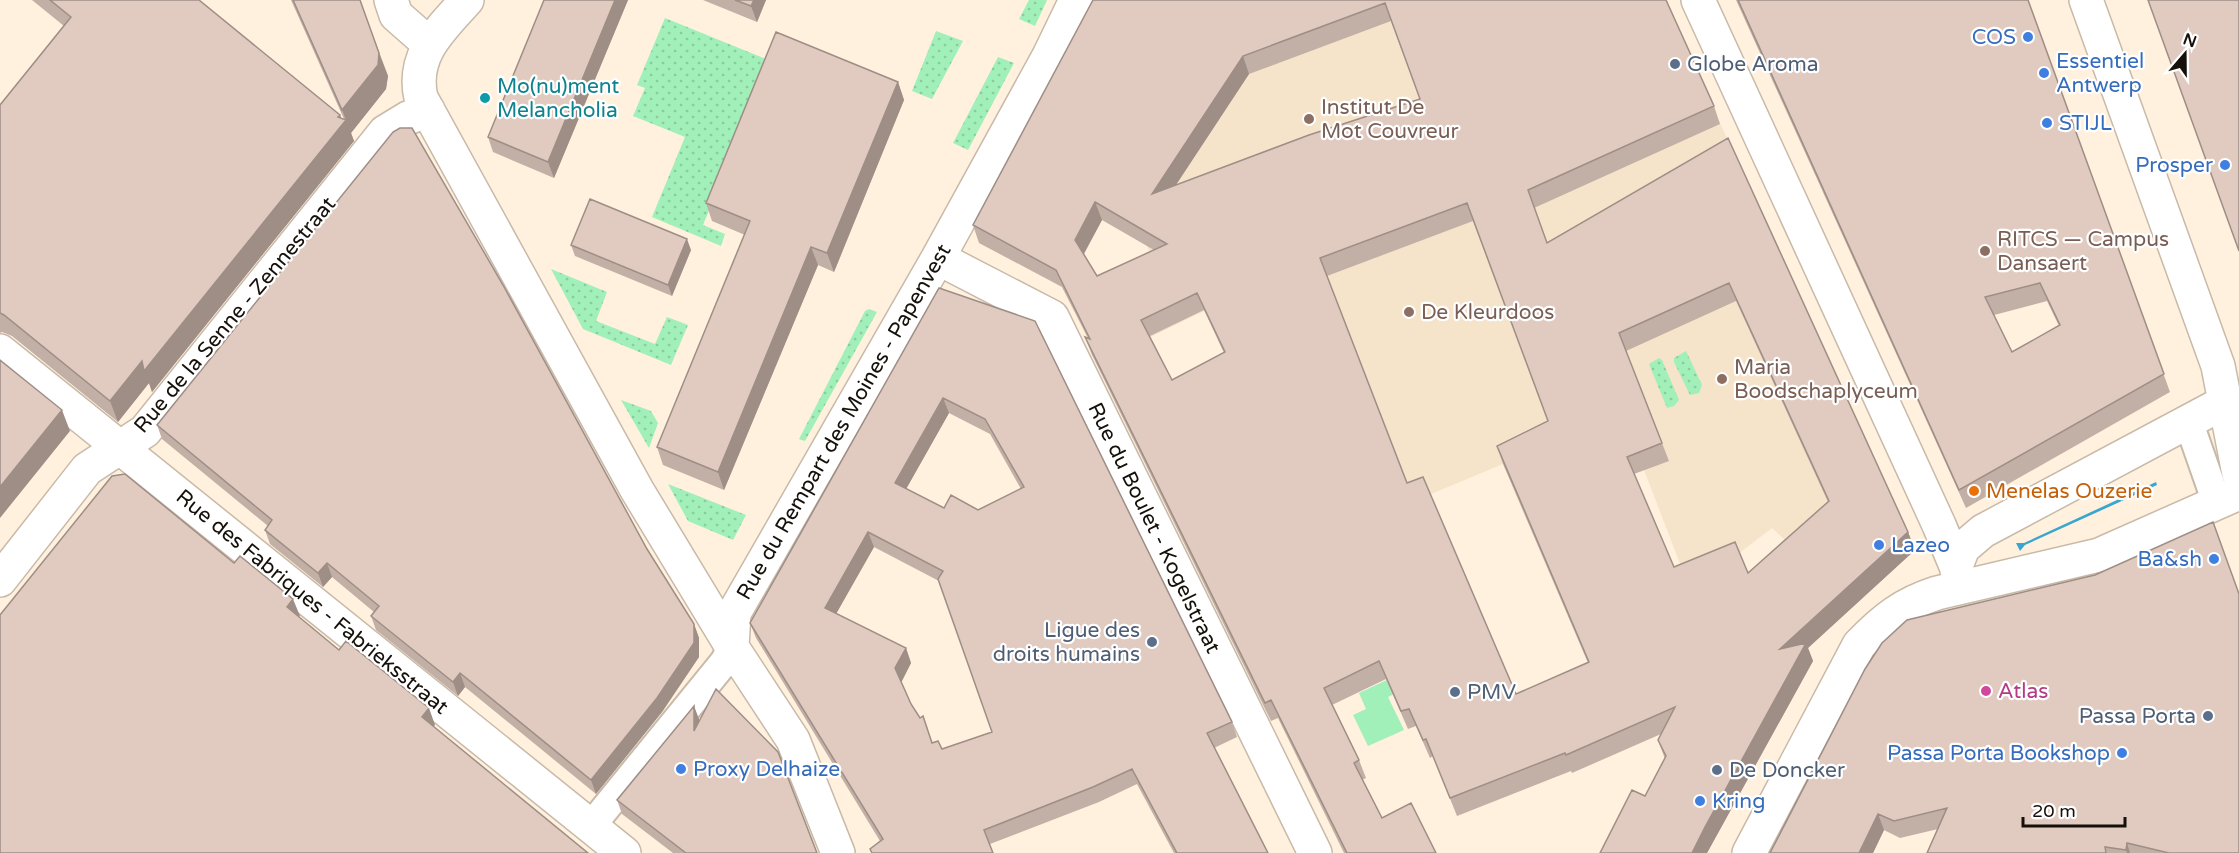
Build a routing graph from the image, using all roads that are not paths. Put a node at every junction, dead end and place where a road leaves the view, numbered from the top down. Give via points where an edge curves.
1 (391, 0) edge
2 (467, 0) edge
3 (1076, 0) edge
4 (1698, 0) edge
5 (2086, 0) edge
6 (429, 44) junction
7 (428, 110) junction
8 (938, 258) junction
9 (0, 351) edge
10 (2232, 398) edge
11 (2191, 429) dead end
12 (120, 447) junction
13 (2230, 486) edge
14 (1959, 576) junction
15 (0, 580) edge
16 (732, 647) junction
17 (591, 826) junction
18 (624, 853) edge
19 (838, 853) edge
20 (1315, 853) edge
21 (1749, 853) edge

1 - 6 street via 396,15
2 - 6 street
3 - 8 street, Rue du Rempart des Moines - Papenvest
4 - 14 street
5 - 10 street
6 - 7 street via 418,72 421,98
7 - 12 street, Rue de la Senne - Zennestraat via 385,132 146,431
7 - 16 street via 636,490
8 - 16 street, Rue du Rempart des Moines - Papenvest via 735,613
8 - 20 street, Rue du Boulet - Kogelstraat via 1052,317
9 - 12 street, Rue des Fabriques - Fabrieksstraat
10 - 13 street
10 - 14 street via 1983,531 1963,548
11 - 13 street
12 - 15 street, Rue de la Senne - Zennestraat via 87,469
12 - 17 street, Rue des Fabriques - Fabrieksstraat
13 - 14 street via 2099,555
14 - 21 street via 1885,618 1859,645
16 - 17 street, Rue du Rempart des Moines - Papenvest via 725,661
16 - 19 street via 793,740
17 - 18 street, Rue des Fabriques - Fabrieksstraat

